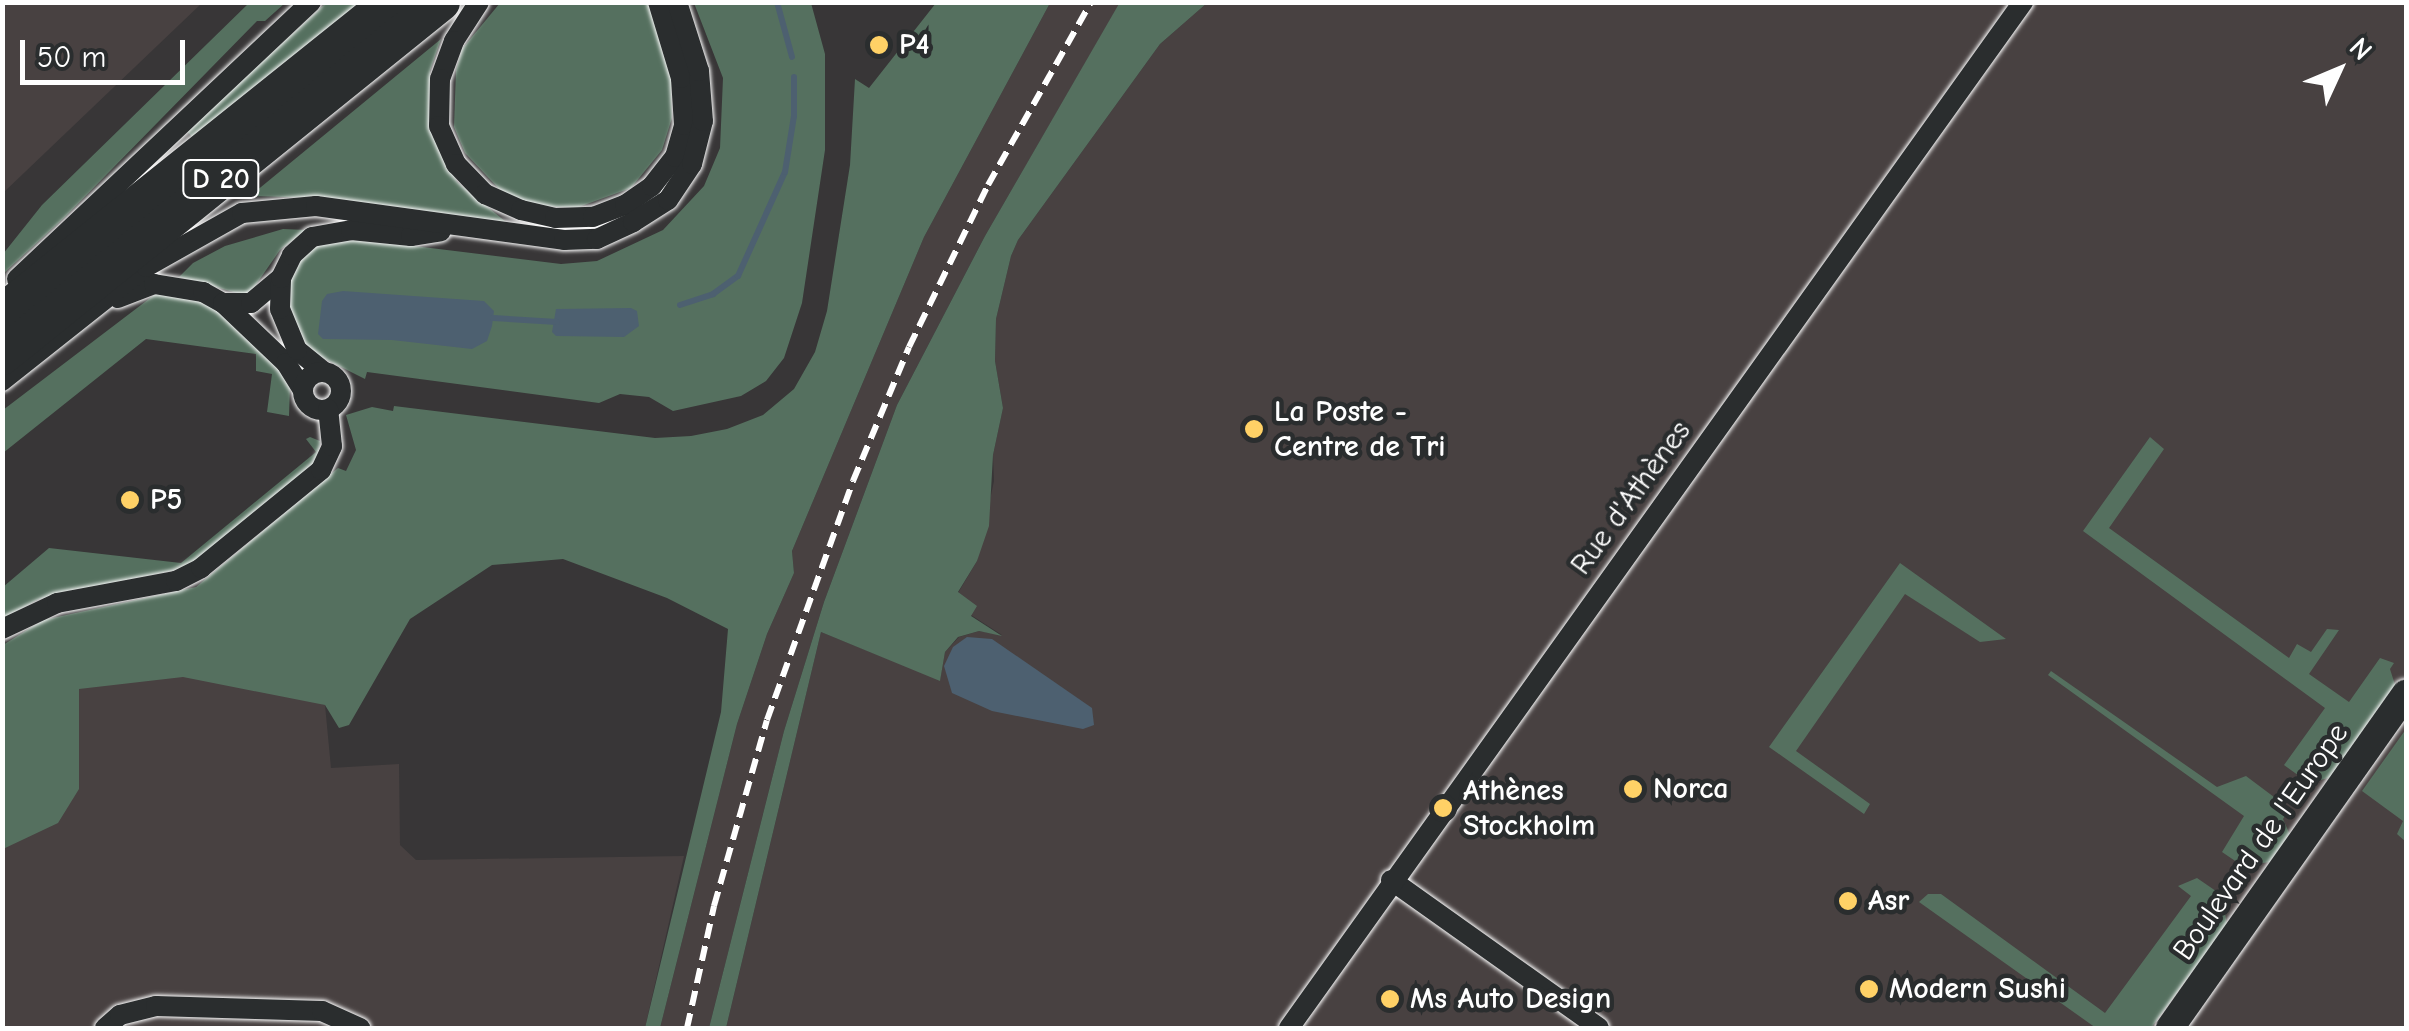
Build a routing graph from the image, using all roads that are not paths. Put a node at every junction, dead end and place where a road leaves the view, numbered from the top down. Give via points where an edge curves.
1 (310, 2) edge
2 (390, 2) edge
3 (442, 2) edge
4 (479, 2) edge
5 (658, 2) edge
6 (677, 2) edge
7 (2023, 2) edge
8 (458, 228) junction
9 (281, 278) junction
10 (2, 293) edge
11 (223, 303) junction
12 (93, 308) junction
13 (2, 313) edge
14 (2, 356) edge
15 (324, 372) junction
16 (2, 382) edge
17 (302, 390) junction
18 (328, 409) junction
19 (2, 629) edge
20 (2406, 694) edge
21 (1391, 880) junction
22 (106, 1028) edge
23 (360, 1028) edge
24 (1289, 1028) edge
25 (1599, 1028) edge
26 (2170, 1028) edge

1 - 10 street
2 - 13 highway, D 20
3 - 14 highway, D 20
4 - 5 street via 440,79 440,126 456,164 485,194 554,218 592,217 625,204 652,186 675,157 684,125 682,78
6 - 8 street via 699,70 703,121 692,164 668,200 597,239
7 - 21 street, Rue d'Athènes
8 - 9 street via 411,236 351,230 312,236 292,254
8 - 12 street via 316,206 242,213 176,248
9 - 11 street via 251,303
9 - 15 street via 288,335
11 - 12 street via 188,286 154,284
11 - 17 street via 286,362
12 - 16 street
15 - 17 street via 312,374
15 - 18 street via 341,387
17 - 18 street via 312,407
18 - 19 street via 332,446 321,470 201,568 176,581 58,602
20 - 26 street, Boulevard de l'Europe
21 - 24 street, Rue d'Athènes
21 - 25 street
22 - 23 street via 120,1015 156,1006 322,1011

